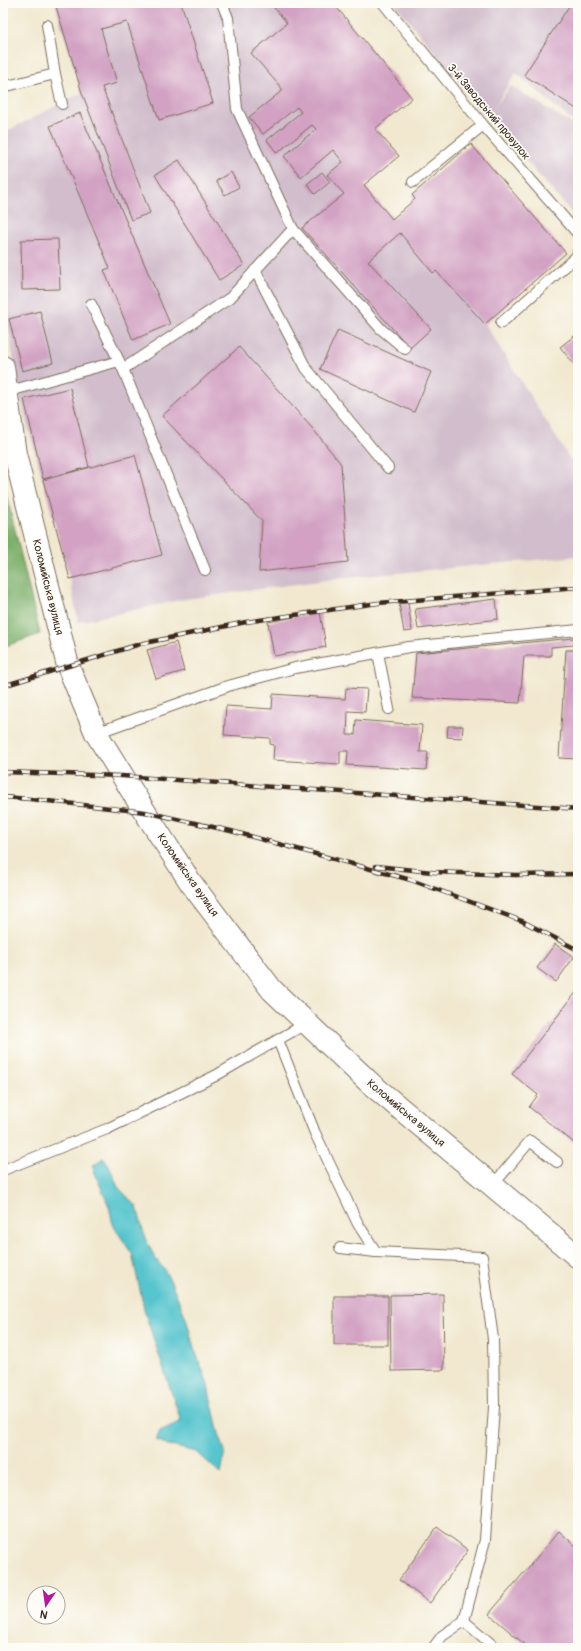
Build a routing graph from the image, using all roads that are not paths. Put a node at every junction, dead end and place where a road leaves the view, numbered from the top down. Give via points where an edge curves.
1 (222, 3) edge
2 (383, 3) edge
3 (47, 25) dead end
4 (55, 74) junction
5 (3, 87) edge
6 (62, 104) dead end
7 (483, 125) junction
8 (413, 182) dead end
9 (293, 229) junction
10 (578, 234) edge
11 (578, 252) edge
12 (254, 270) junction
13 (92, 304) dead end
14 (501, 323) dead end
15 (406, 348) dead end
16 (121, 365) junction
17 (3, 367) edge
18 (6, 392) junction
19 (388, 468) dead end
20 (205, 570) dead end
21 (578, 630) edge
22 (378, 653) junction
23 (389, 709) dead end
24 (96, 733) junction
25 (307, 1023) junction
26 (278, 1040) junction
27 (557, 1162) dead end
28 (3, 1170) edge
29 (493, 1185) junction
30 (340, 1248) dead end
31 (376, 1252) junction
32 (578, 1257) edge
33 (464, 1621) junction
34 (432, 1648) edge
35 (496, 1648) edge

1 - 9 lane via 228,18 238,109
2 - 7 lane, 3-й Заводський провулок
3 - 4 lane
4 - 5 lane
4 - 6 lane
7 - 8 lane
7 - 10 lane, 3-й Заводський провулок
9 - 12 lane
9 - 15 lane via 382,329
11 - 14 lane via 577,256
12 - 16 lane via 230,298
12 - 19 lane via 306,368
13 - 16 lane
16 - 18 lane
16 - 20 lane
17 - 18 street, Коломийська вулиця
18 - 24 street, Коломийська вулиця via 15,454 68,666
21 - 22 lane via 409,647
22 - 23 lane
22 - 24 lane via 295,668 228,686
24 - 25 street, Коломийська вулиця via 191,883 272,990
25 - 26 lane
25 - 29 street, Коломийська вулиця via 371,1084
26 - 28 lane via 215,1076 107,1129
26 - 31 lane via 315,1133 358,1224
27 - 29 lane via 530,1141
29 - 32 street, Коломийська вулиця
30 - 31 lane
31 - 33 lane via 482,1257 493,1339 494,1407 485,1540
33 - 34 lane via 442,1636
33 - 35 lane

